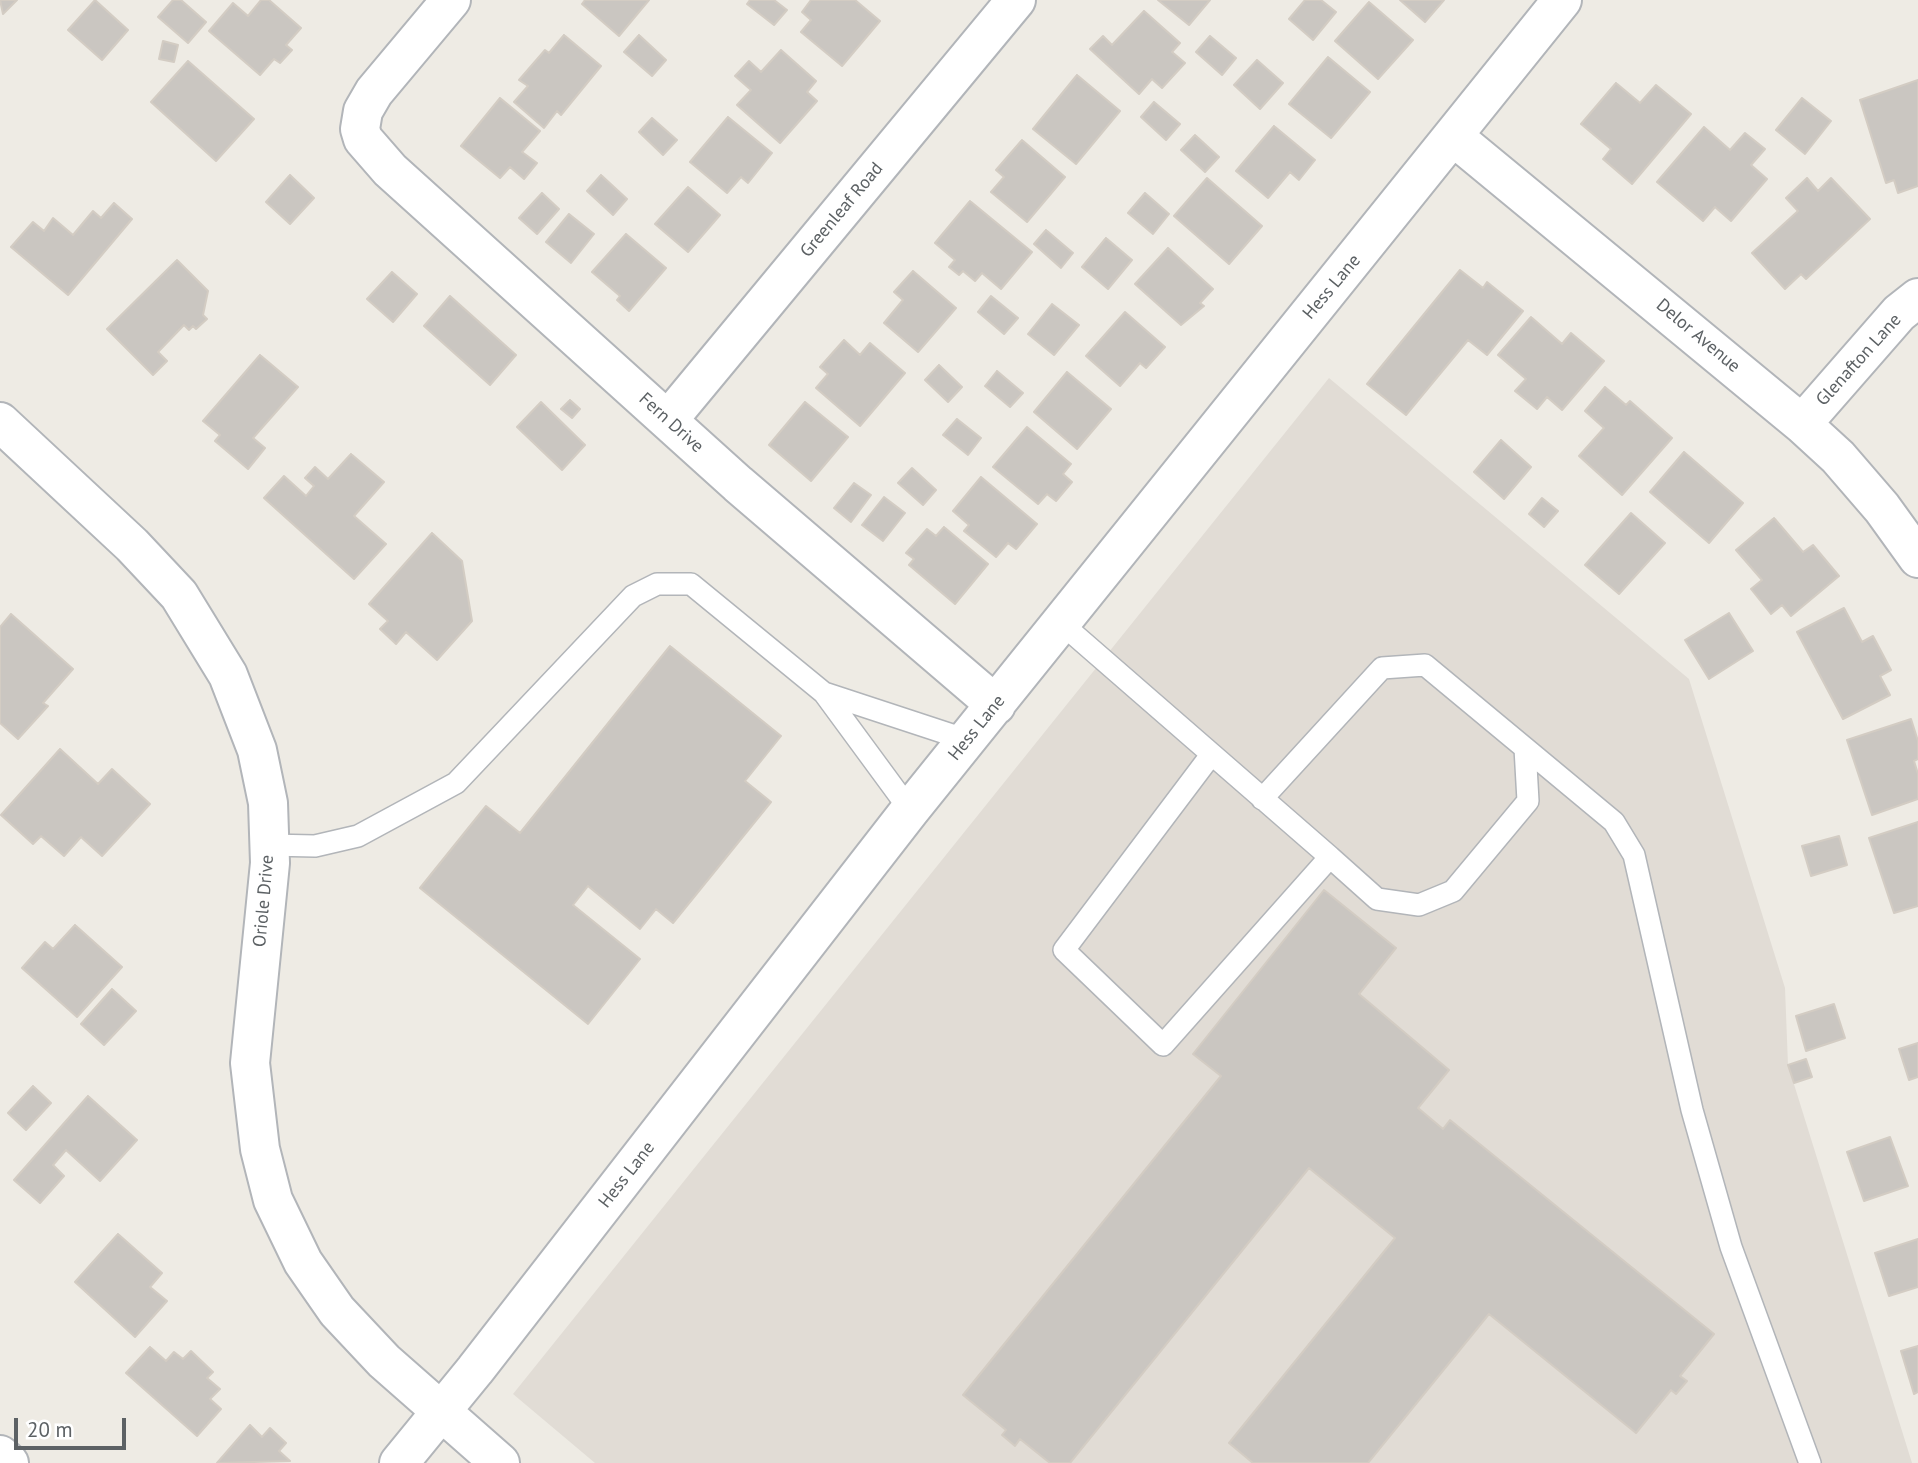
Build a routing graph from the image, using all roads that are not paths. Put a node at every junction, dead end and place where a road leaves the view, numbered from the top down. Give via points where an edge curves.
1 (451, 0) edge
2 (1016, 0) edge
3 (1562, 0) edge
4 (1454, 136) junction
5 (1918, 298) edge
6 (668, 420) junction
7 (0, 422) edge
8 (1802, 424) junction
9 (1918, 558) edge
10 (1061, 623) junction
11 (824, 693) junction
12 (996, 705) junction
13 (967, 740) junction
14 (1525, 748) junction
15 (1211, 755) junction
16 (1262, 799) junction
17 (910, 810) junction
18 (270, 845) junction
19 (1330, 857) junction
20 (440, 1412) junction
21 (0, 1455) edge
22 (9, 1463) edge
23 (399, 1463) edge
24 (500, 1463) edge
25 (1810, 1463) edge

1 - 6 street, Fern Drive via 374,92 363,111 363,139 390,170
2 - 6 street, Greenleaf Road
3 - 4 street, Hess Lane
4 - 8 street, Delor Avenue
4 - 10 street, Hess Lane
5 - 8 street, Glenafton Lane via 1899,313
6 - 12 street, Fern Drive
7 - 18 street, Oriole Drive via 132,545 179,595 206,634 228,675 257,750 268,803
8 - 9 street, Delor Avenue via 1847,467
10 - 12 street, Hess Lane
10 - 15 lane
11 - 13 lane
11 - 17 lane
11 - 18 lane via 691,584 657,584 633,596 456,783 358,836 315,846
12 - 13 street, Hess Lane
13 - 17 street, Hess Lane
14 - 16 lane via 1425,665 1382,668
14 - 19 lane via 1528,801 1453,891 1419,905 1377,899
14 - 25 lane via 1614,822 1634,855 1692,1110 1731,1247
15 - 16 lane
15 - 19 lane via 1064,950 1163,1045
16 - 19 lane
17 - 20 street, Hess Lane
18 - 20 street, Oriole Drive via 250,1063 260,1149 273,1200 303,1262 337,1311
20 - 23 street, Hess Lane
20 - 24 street, Oriole Drive
21 - 22 street

